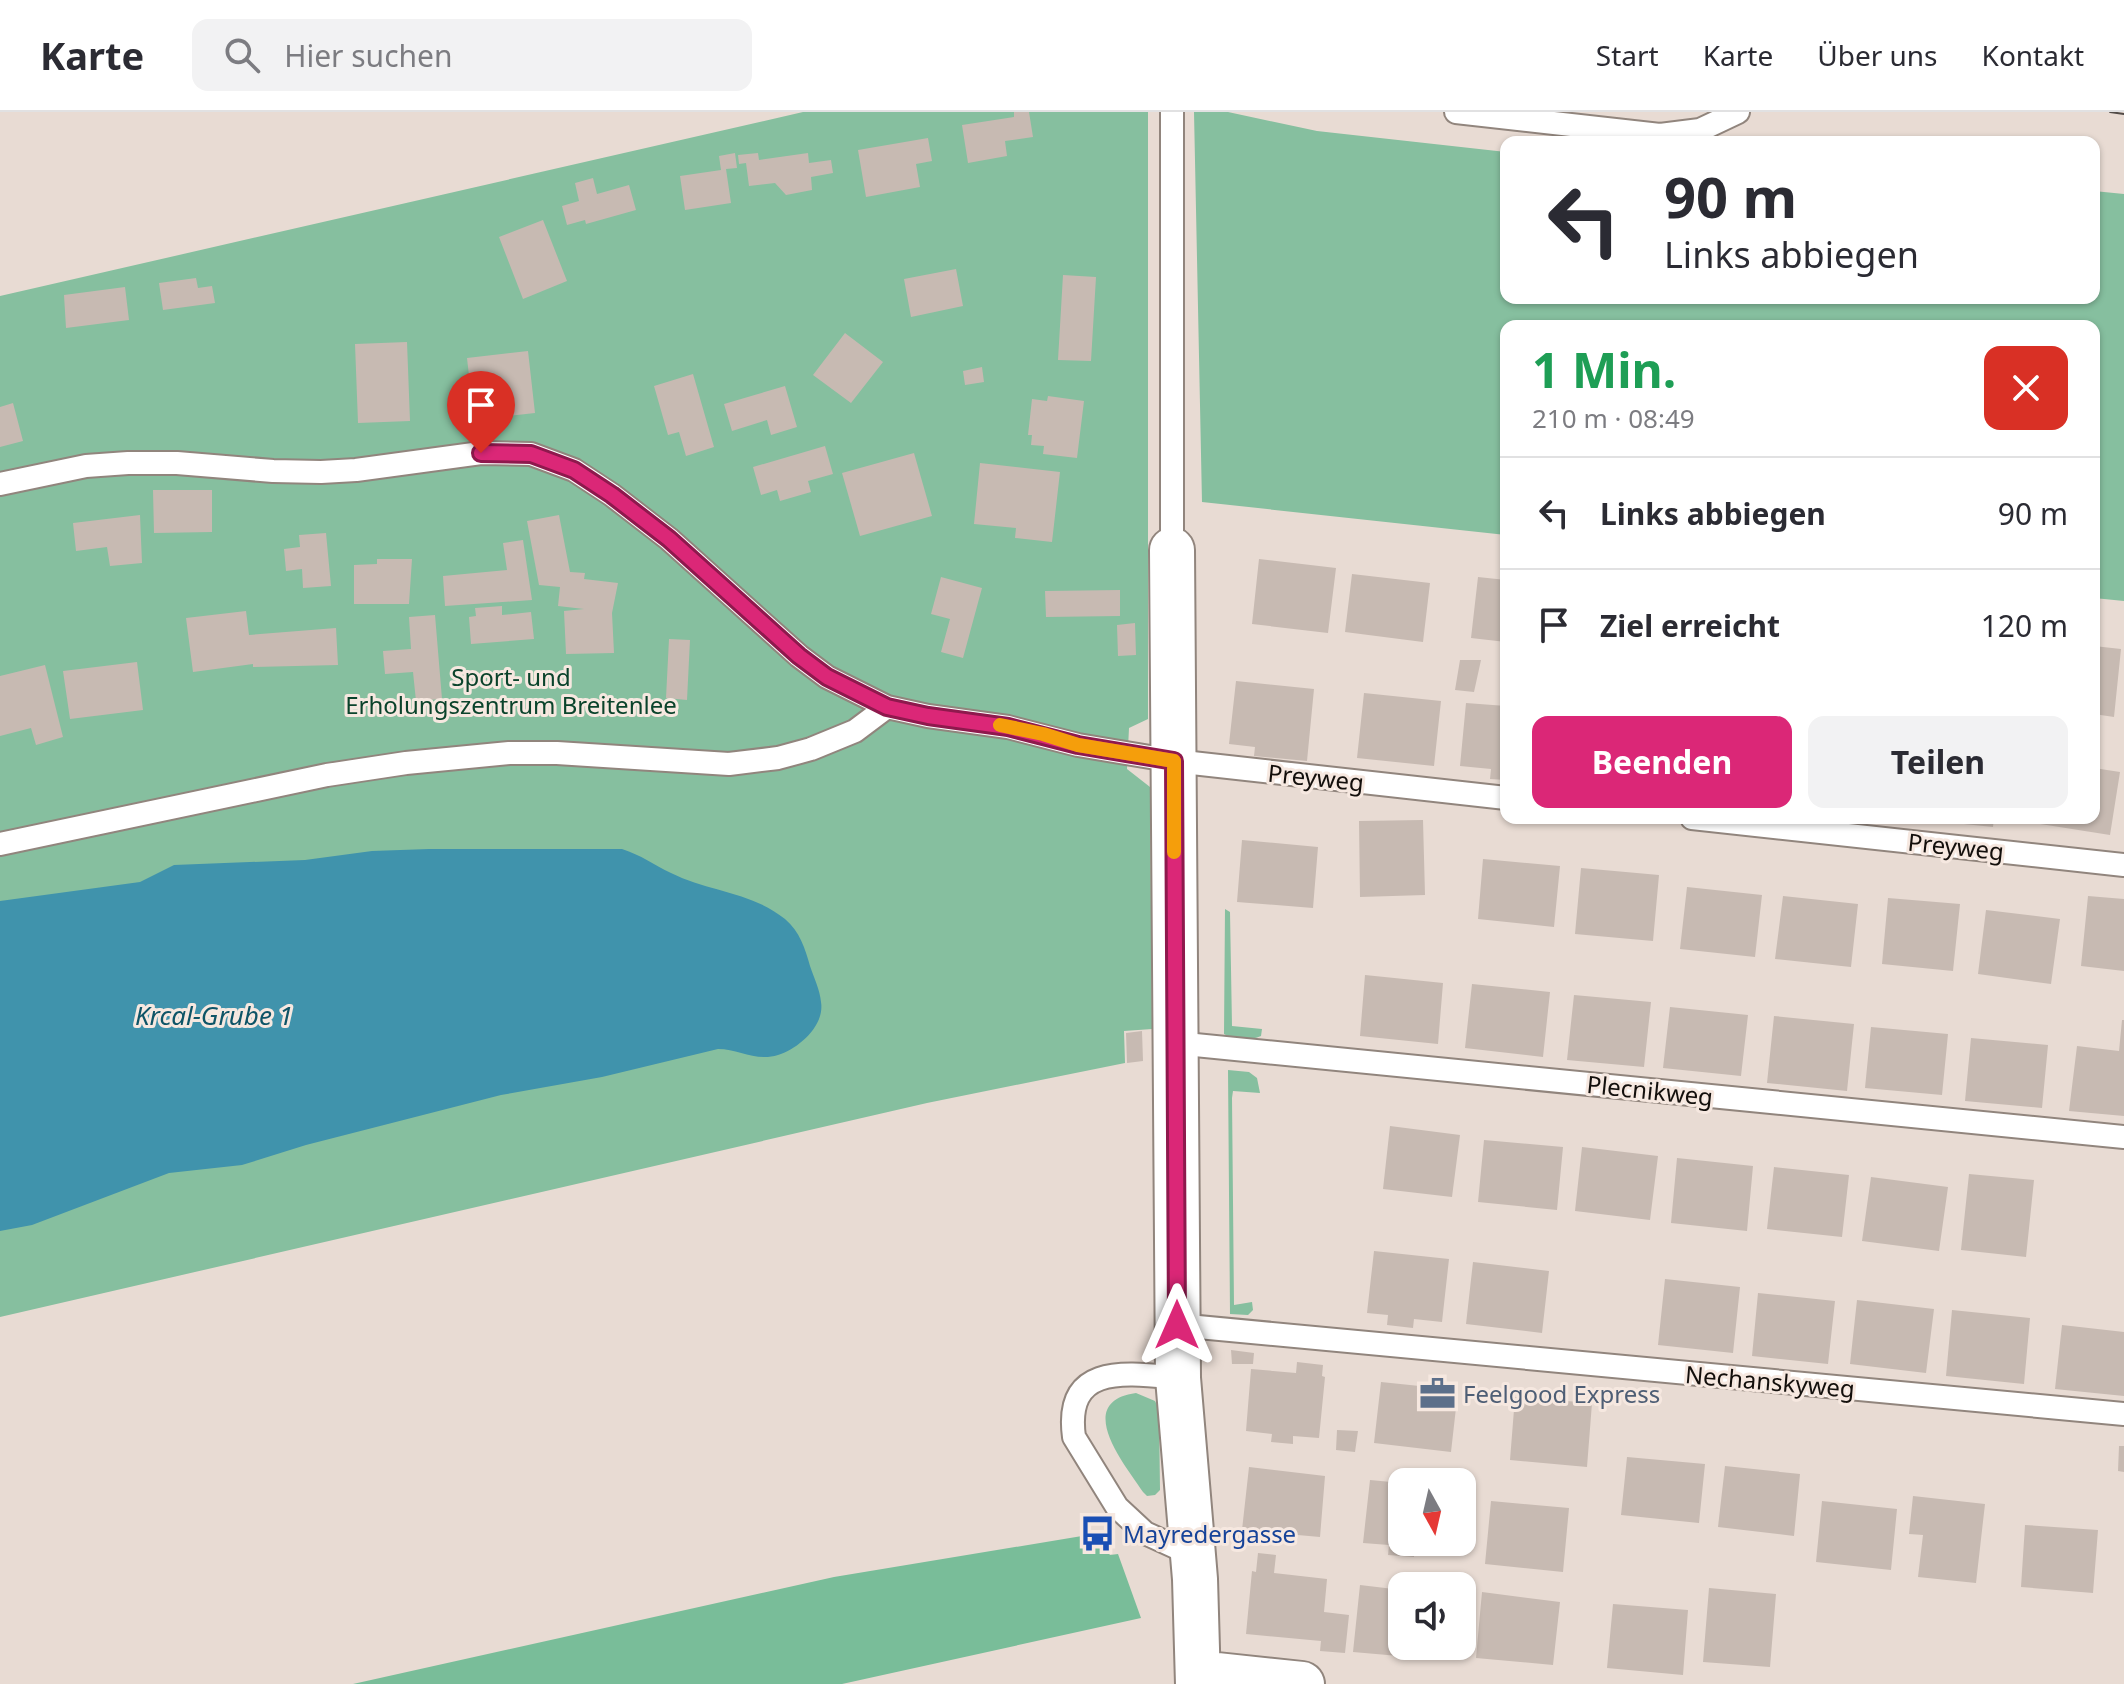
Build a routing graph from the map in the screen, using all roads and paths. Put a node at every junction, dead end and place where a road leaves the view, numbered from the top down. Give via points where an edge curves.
1 (1172, 112) edge
2 (1456, 112) edge
3 (1738, 112) edge
4 (0, 484) edge
5 (1172, 550) joint
6 (887, 707) junction
7 (1174, 761) junction
8 (1500, 797) edge
9 (1747, 824) edge
10 (0, 844) edge
11 (2124, 865) edge
12 (1175, 1043) junction
13 (2124, 1137) edge
14 (1177, 1325) junction
15 (1178, 1378) junction
16 (2124, 1414) edge
17 (1193, 1555) junction
18 (1198, 1678) edge
19 (1302, 1684) edge

1 - 5 lane
2 - 3 lane via 1660,135 1700,130
4 - 6 lane, Preyweg via 128,463 321,472 481,453 531,454 574,470 612,495 799,656 827,677
5 - 7 street
6 - 7 lane, Preyweg
6 - 10 lane via 855,731 778,758 729,764 509,753 406,763
7 - 8 lane, Preyweg
7 - 12 street
9 - 11 lane, Preyweg
12 - 13 lane, Plecnikweg
12 - 14 street
14 - 15 street
14 - 16 lane, Nechanskyweg
15 - 17 street
15 - 17 lane via 1117,1374 1094,1379 1078,1394 1072,1424 1074,1437 1117,1507 1145,1533
17 - 18 street
18 - 19 street

